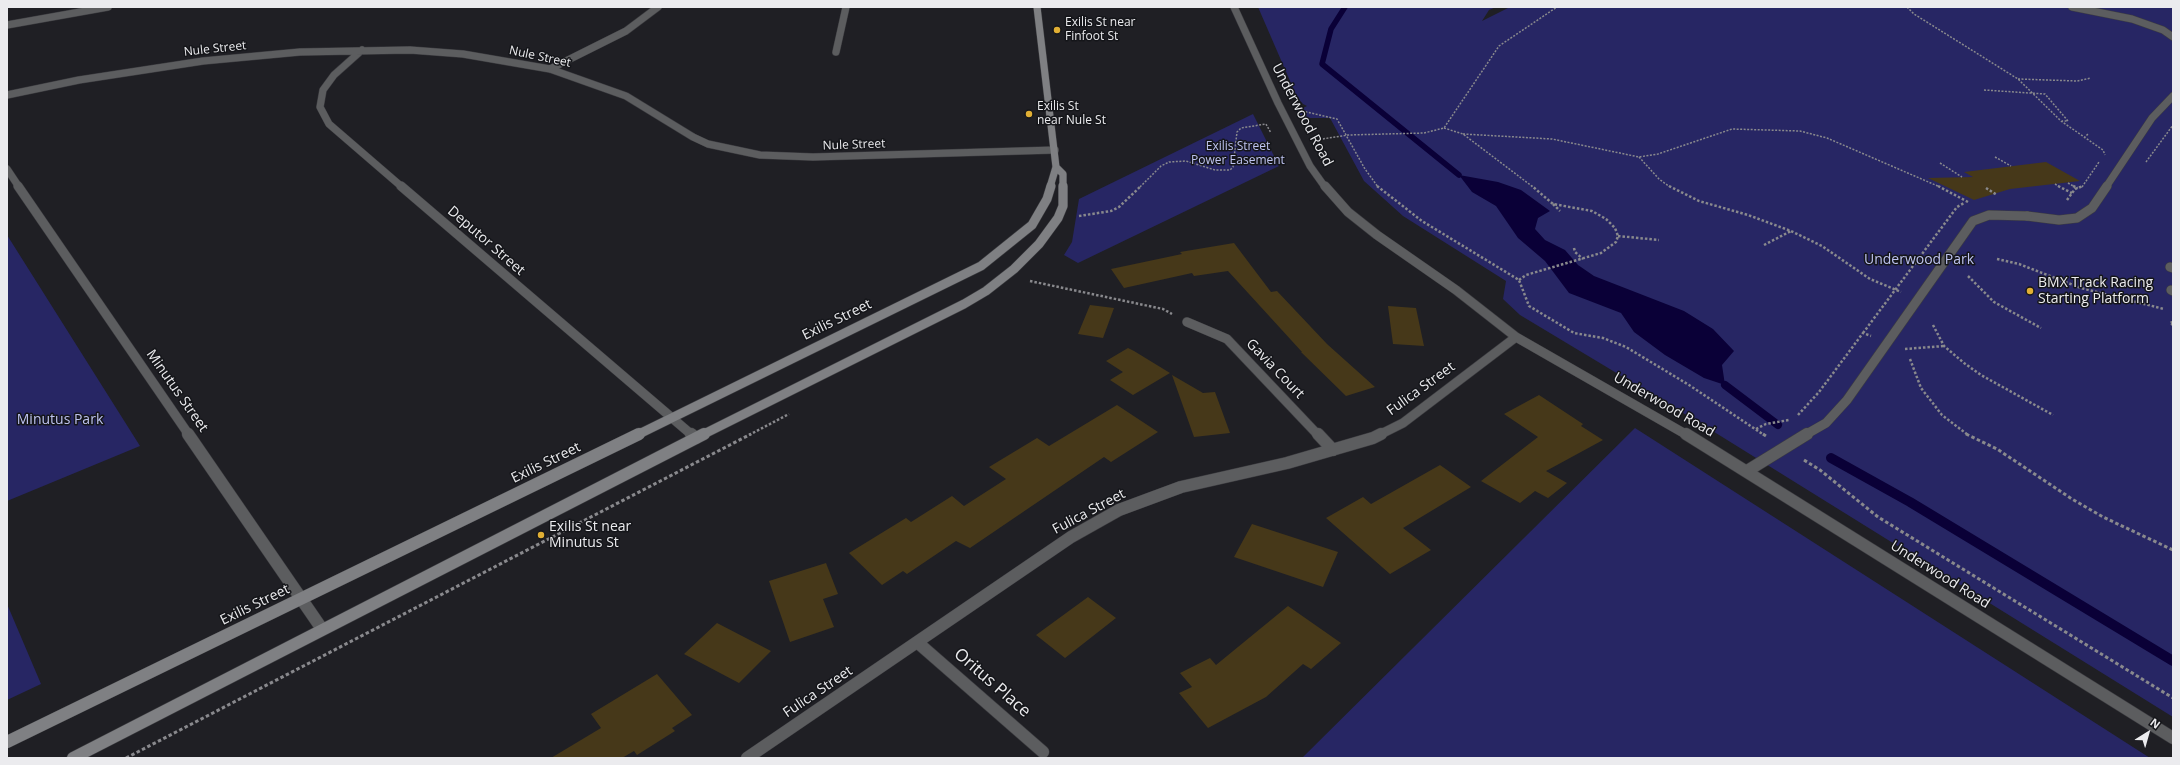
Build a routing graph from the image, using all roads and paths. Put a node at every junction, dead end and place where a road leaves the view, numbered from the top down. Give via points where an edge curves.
1 (108, 7) edge
2 (658, 7) edge
3 (846, 7) edge
4 (1036, 7) edge
5 (1234, 7) edge
6 (1557, 7) edge
7 (1907, 7) edge
8 (2072, 7) edge
9 (7, 25) edge
10 (2173, 37) edge
11 (362, 50) junction
12 (836, 52) dead end
13 (550, 69) junction
14 (2091, 78) dead end
15 (2018, 79) junction
16 (1984, 90) dead end
17 (2032, 93) junction
18 (7, 95) edge
19 (2173, 96) edge
20 (1299, 110) dead end
21 (2062, 121) junction
22 (1444, 128) junction
23 (2089, 133) dead end
24 (1462, 134) junction
25 (1348, 135) junction
26 (2084, 138) junction
27 (1315, 141) dead end
28 (1055, 150) junction
29 (1639, 156) junction
30 (1995, 157) dead end
31 (1940, 163) dead end
32 (2011, 166) dead end
33 (1056, 167) junction
34 (7, 169) edge
35 (1962, 177) dead end
36 (2068, 183) dead end
37 (2055, 184) dead end
38 (2078, 188) junction
39 (2072, 194) junction
40 (2065, 203) dead end
41 (1553, 204) junction
42 (1560, 211) dead end
43 (1791, 231) junction
44 (1618, 236) junction
45 (1659, 240) dead end
46 (1764, 245) dead end
47 (1574, 248) dead end
48 (1583, 259) junction
49 (1997, 259) dead end
50 (1968, 276) dead end
51 (1519, 280) junction
52 (1030, 281) dead end
53 (1895, 290) junction
54 (1917, 299) junction
55 (2166, 310) dead end
56 (1187, 322) joint
57 (1933, 325) dead end
58 (2041, 328) dead end
59 (1863, 333) dead end
60 (1516, 337) junction
61 (1910, 359) dead end
62 (2054, 415) dead end
63 (672, 418) junction
64 (1781, 420) dead end
65 (1756, 429) junction
66 (696, 438) junction
67 (1783, 447) junction
68 (1333, 450) junction
69 (1747, 471) junction
70 (2173, 550) edge
71 (303, 599) junction
72 (322, 629) junction
73 (917, 642) junction
74 (2173, 698) edge
75 (2173, 738) edge
76 (7, 742) edge
77 (1043, 752) dead end
78 (73, 758) edge
79 (747, 758) edge

1 - 9 street
2 - 13 street via 626,31
3 - 12 street
4 - 28 street, Exilis Street
5 - 60 street, Underwood Road via 1297,142 1310,166 1330,193 1348,212 1377,235 1456,290
6 - 22 path via 1499,46
7 - 15 path via 1914,14
8 - 10 street via 2132,19 2163,30
11 - 13 street, Nule Street via 463,54
11 - 18 street, Nule Street via 300,52 203,61 126,71
11 - 63 street, Deputor Street via 334,75 323,90 320,108 329,124
13 - 28 street, Nule Street via 590,81 626,96 694,138 740,152 813,158
14 - 15 path via 2065,82
15 - 17 path
16 - 17 path
17 - 21 path
17 - 21 path via 2045,94 2068,121
19 - 54 street via 2152,118 2092,208 2086,213 2077,218 2059,220 1989,215 1973,221
20 - 25 path via 1337,119
21 - 26 path
22 - 24 path
22 - 25 path via 1424,133
23 - 26 path
24 - 29 path via 1544,138
24 - 41 path via 1524,179
25 - 27 path
25 - 51 path via 1373,180 1394,201
26 - 38 path via 2104,150 2105,155
28 - 33 street, Exilis Street
29 - 43 path via 1659,179 1690,198
29 - 53 path via 1670,150 1732,129 1800,131 1827,138 1900,171 1928,180 1969,202 1957,207
30 - 32 path
31 - 35 path
33 - 63 street, Exilis Street via 1047,199 1032,225 981,266
33 - 66 street, Exilis Street via 1063,174 1063,206 1058,218 1039,244 1014,269 986,291
34 - 71 street, Minutus Street
36 - 38 path
37 - 39 path
38 - 39 path
39 - 40 path
41 - 42 path
41 - 44 path via 1592,211 1616,228
43 - 46 path
43 - 53 path via 1822,246 1870,279
44 - 45 path
44 - 48 path via 1610,248
47 - 48 path
48 - 51 path via 1526,275
49 - 55 path via 2019,264 2081,288
50 - 58 path via 1994,302
51 - 65 path via 1529,306 1574,333 1603,338 1626,347
52 - 56 path via 1163,309
53 - 54 path
53 - 59 path
54 - 67 street via 1847,400 1826,423
56 - 68 street, Gavia Court via 1226,339
57 - 62 path via 1944,346 1964,363
60 - 68 street, Fulica Street via 1403,423 1373,438
60 - 69 street, Underwood Road via 1653,414
61 - 70 path via 1921,388 1942,415 1966,434 1997,449 2078,502
63 - 66 street, Deputor Street
63 - 71 street, Exilis Street
64 - 65 path
65 - 67 path
66 - 72 street, Exilis Street
67 - 69 street
67 - 74 path via 1820,470 1878,517
68 - 73 street, Fulica Street via 1181,487 1119,510 1071,537
69 - 75 street, Underwood Road
71 - 72 street, Minutus Street
71 - 76 street, Exilis Street
72 - 78 street, Exilis Street
73 - 77 street, Oritus Place
73 - 79 street, Fulica Street

